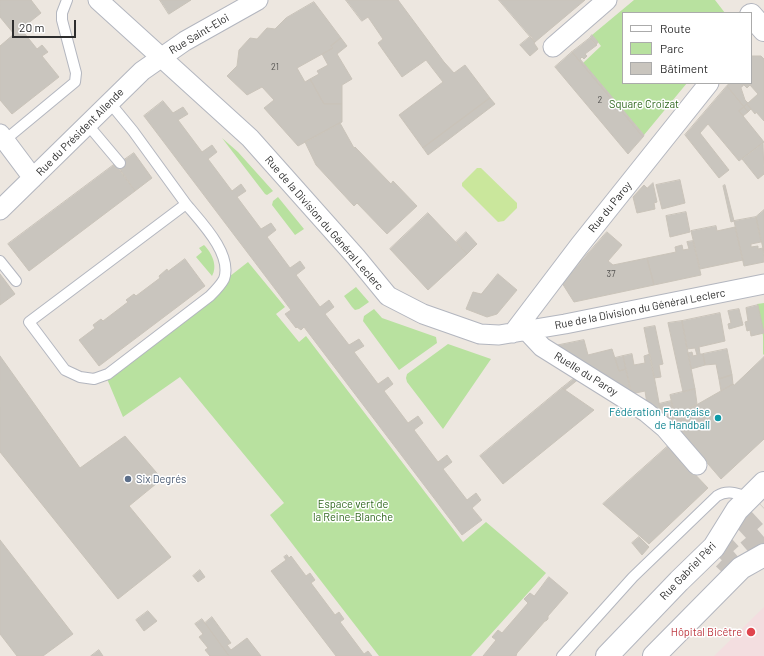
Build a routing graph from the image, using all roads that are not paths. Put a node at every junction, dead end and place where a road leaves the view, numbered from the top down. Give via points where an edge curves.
1 (67, 0) edge
2 (98, 0) edge
3 (258, 0) edge
4 (607, 0) edge
5 (738, 0) edge
6 (747, 12) edge
7 (553, 47) dead end
8 (162, 58) junction
9 (708, 84) edge
10 (110, 103) junction
11 (88, 125) junction
12 (2, 137) edge
13 (120, 163) dead end
14 (33, 178) junction
15 (186, 204) junction
16 (0, 210) edge
17 (0, 261) edge
18 (16, 281) dead end
19 (764, 284) edge
20 (520, 332) junction
21 (698, 465) dead end
22 (756, 490) edge
23 (764, 555) edge
24 (658, 655) edge
25 (562, 656) edge
26 (607, 656) edge

1 - 12 lane via 62,20 76,73 75,82
2 - 8 street, Rue de la Division du Général Leclerc
3 - 8 street, Rue Saint-Eloi via 185,41
4 - 7 street
5 - 6 main road
8 - 10 street, Rue du Président Allende via 142,71
8 - 20 street, Rue de la Division du Général Leclerc via 250,138 356,256 388,296 423,314 480,334
9 - 20 street, Rue du Paroy via 579,246
10 - 11 street, Rue du Président Allende
10 - 15 lane
11 - 13 lane
11 - 14 street, Rue du Président Allende
12 - 14 street
14 - 16 street, Rue du Président Allende
15 - 15 lane via 29,322 65,370 80,377 94,379 108,374 210,296 219,286 224,275 224,260 220,249
17 - 18 lane
19 - 20 street, Rue de la Division du Général Leclerc
20 - 21 street, Ruelle du Paroy via 646,412
22 - 25 lane via 728,492 717,496 634,577
22 - 26 main road, Rue Gabriel Péri via 737,510 714,548
23 - 24 main road via 741,568

